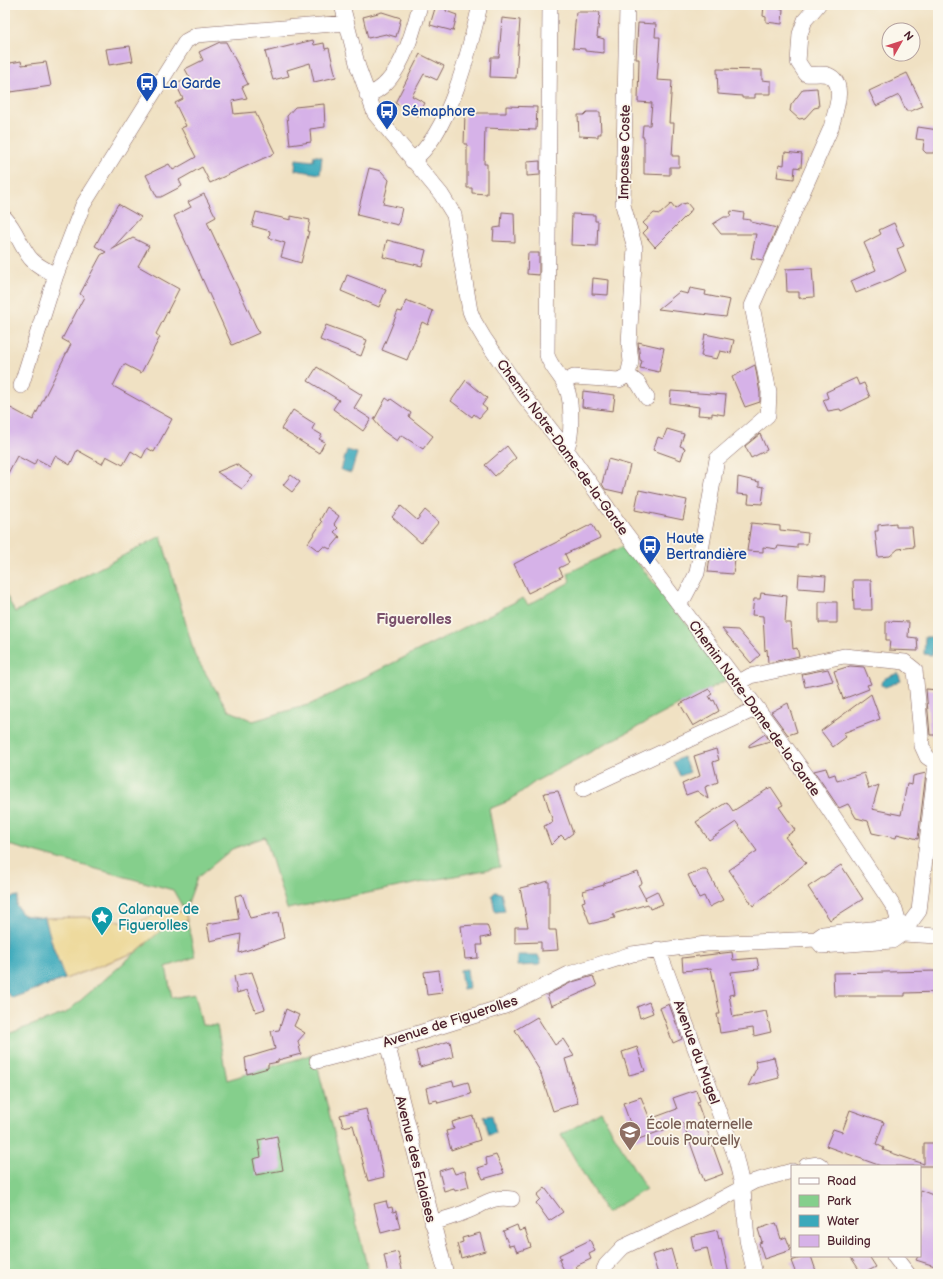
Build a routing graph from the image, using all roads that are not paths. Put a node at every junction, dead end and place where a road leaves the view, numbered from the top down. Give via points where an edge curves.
1 (342, 5) edge
2 (420, 5) edge
3 (480, 5) edge
4 (550, 5) edge
5 (627, 5) edge
6 (818, 5) edge
7 (346, 23) junction
8 (367, 95) junction
9 (412, 161) junction
10 (5, 218) edge
11 (56, 275) junction
12 (628, 375) junction
13 (564, 382) junction
14 (21, 386) dead end
15 (647, 398) dead end
16 (566, 449) junction
17 (679, 603) junction
18 (738, 683) junction
19 (757, 708) junction
20 (937, 763) edge
21 (583, 789) dead end
22 (902, 934) junction
23 (938, 936) edge
24 (658, 949) junction
25 (388, 1043) junction
26 (317, 1061) dead end
27 (791, 1171) edge
28 (743, 1188) junction
29 (512, 1198) dead end
30 (432, 1223) junction
31 (895, 1257) edge
32 (446, 1274) edge
33 (602, 1274) edge
34 (755, 1274) edge
35 (908, 1274) edge

1 - 7 street, Chemin Notre-Dame-de-la-Garde
2 - 8 street via 410,40 389,81 375,93
3 - 9 street via 470,48 445,116 431,143
4 - 13 street via 546,355
5 - 12 street, Impasse Coste via 623,205 635,248 629,343 631,362
6 - 17 street via 805,20 800,34 798,62 806,74 828,75 834,80 839,97 831,128 752,306 769,392 768,415 717,459 697,573
7 - 8 street, Chemin Notre-Dame-de-la-Garde
7 - 11 street via 197,35 186,41 84,205
8 - 9 street, Chemin Notre-Dame-de-la-Garde via 375,114
9 - 16 street, Chemin Notre-Dame-de-la-Garde via 454,215 474,321 524,396
10 - 11 street via 15,229 31,259
11 - 14 street
12 - 13 street via 619,380 574,377
12 - 15 street via 638,383
13 - 16 street via 570,401 570,443
16 - 17 street, Chemin Notre-Dame-de-la-Garde
17 - 18 street, Chemin Notre-Dame-de-la-Garde
18 - 19 street, Chemin Notre-Dame-de-la-Garde
18 - 20 street via 750,676 844,656 905,662 915,670 922,746 927,757
19 - 21 street
19 - 22 street, Chemin Notre-Dame-de-la-Garde via 878,881 895,909
20 - 22 street via 919,911
22 - 23 street
22 - 24 street, Avenue de Figuerolles via 892,941 822,946 816,938
24 - 25 street, Avenue de Figuerolles via 632,954 569,974 505,1006
24 - 28 street, Avenue du Mugel via 735,1155
25 - 26 street, Avenue de Figuerolles
25 - 30 street, Avenue des Falaises
27 - 28 street via 755,1181
28 - 33 street via 623,1247 606,1265
28 - 34 street, Avenue du Mugel via 747,1240
29 - 30 street via 500,1197 489,1200 468,1211
30 - 32 street, Avenue des Falaises
31 - 35 street

